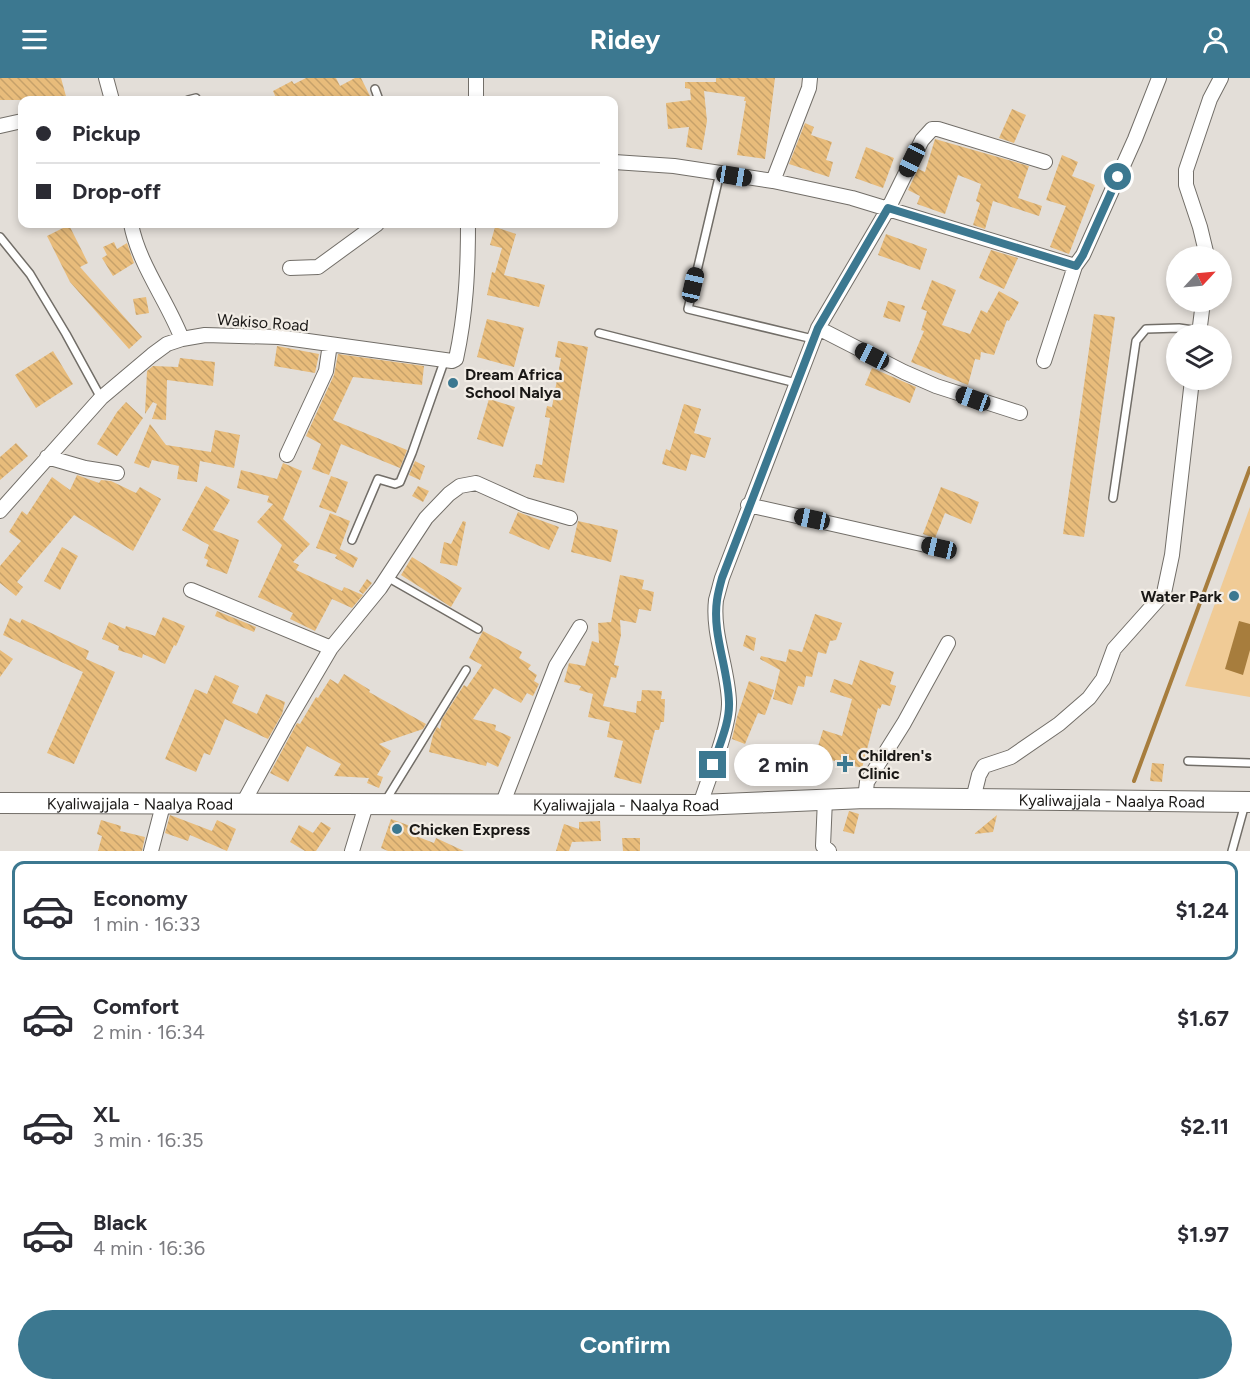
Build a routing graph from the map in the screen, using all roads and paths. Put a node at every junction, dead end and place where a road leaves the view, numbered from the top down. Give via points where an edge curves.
1 (106, 78) edge
2 (476, 78) edge
3 (810, 78) edge
4 (1160, 78) edge
5 (1221, 78) edge
6 (375, 89) dead end
7 (110, 96) edge
8 (378, 96) edge
9 (476, 96) edge
10 (18, 122) edge
11 (0, 126) edge
12 (618, 162) edge
13 (1045, 162) dead end
14 (720, 173) junction
15 (773, 181) junction
16 (888, 208) junction
17 (132, 228) edge
18 (370, 228) edge
19 (468, 228) edge
20 (0, 237) edge
21 (1205, 246) edge
22 (1076, 266) junction
23 (290, 268) dead end
24 (1166, 328) edge
25 (599, 333) dead end
26 (816, 333) junction
27 (182, 339) junction
28 (330, 344) junction
29 (445, 359) junction
30 (1044, 361) dead end
31 (796, 383) junction
32 (1191, 390) edge
33 (101, 398) junction
34 (1020, 413) dead end
35 (287, 455) dead end
36 (47, 457) junction
37 (117, 473) dead end
38 (1113, 498) dead end
39 (748, 505) junction
40 (0, 511) edge
41 (570, 518) dead end
42 (352, 540) dead end
43 (939, 548) dead end
44 (387, 577) junction
45 (191, 590) dead end
46 (580, 627) dead end
47 (478, 629) dead end
48 (948, 643) dead end
49 (331, 648) junction
50 (466, 670) dead end
51 (1188, 761) dead end
52 (1250, 763) edge
53 (865, 798) junction
54 (974, 799) junction
55 (825, 800) junction
56 (1248, 802) edge
57 (0, 803) edge
58 (700, 804) junction
59 (163, 805) junction
60 (242, 805) junction
61 (374, 805) junction
62 (502, 805) junction
63 (824, 849) edge
64 (151, 851) edge
65 (352, 851) edge
66 (1232, 851) edge

1 - 7 street
2 - 9 street
3 - 15 street
4 - 22 street
5 - 21 street via 1186,170 1186,185
6 - 8 lane
10 - 11 street
12 - 14 street
13 - 16 street via 932,129
14 - 15 street
14 - 26 lane via 688,309
15 - 16 street
16 - 22 street
16 - 26 street
17 - 27 street
18 - 23 street via 315,268
19 - 29 street via 468,282 462,331 456,358
20 - 33 lane via 30,274
22 - 30 street
24 - 38 lane via 1146,329 1136,341
25 - 31 lane
26 - 31 street
26 - 34 street via 936,386
27 - 28 street, Wakiso Road via 205,335
27 - 33 street, Wakiso Road via 152,355
28 - 29 street, Wakiso Road
28 - 35 street via 326,370
29 - 42 lane via 400,482 378,480
31 - 39 street
32 - 54 street via 1164,593 1114,648 1103,680 1089,698 1011,757 984,766
33 - 36 street, Wakiso Road
36 - 37 street
36 - 40 street, Wakiso Road
39 - 43 street
39 - 58 street via 716,601 730,704
41 - 44 street via 525,505 476,483 460,486 426,519
44 - 47 lane
44 - 49 street
45 - 49 street
46 - 62 street via 556,666
48 - 53 street via 867,782
49 - 60 street
50 - 61 lane
51 - 52 lane
53 - 54 main road, Kyaliwajjala - Naalya Road
53 - 55 main road, Kyaliwajjala - Naalya Road
54 - 56 main road, Kyaliwajjala - Naalya Road
55 - 58 main road, Kyaliwajjala - Naalya Road
55 - 63 street
56 - 66 lane
57 - 59 main road, Kyaliwajjala - Naalya Road
58 - 62 main road, Kyaliwajjala - Naalya Road
59 - 60 main road, Kyaliwajjala - Naalya Road
59 - 64 street
60 - 61 main road, Kyaliwajjala - Naalya Road
61 - 62 main road, Kyaliwajjala - Naalya Road
61 - 65 street

